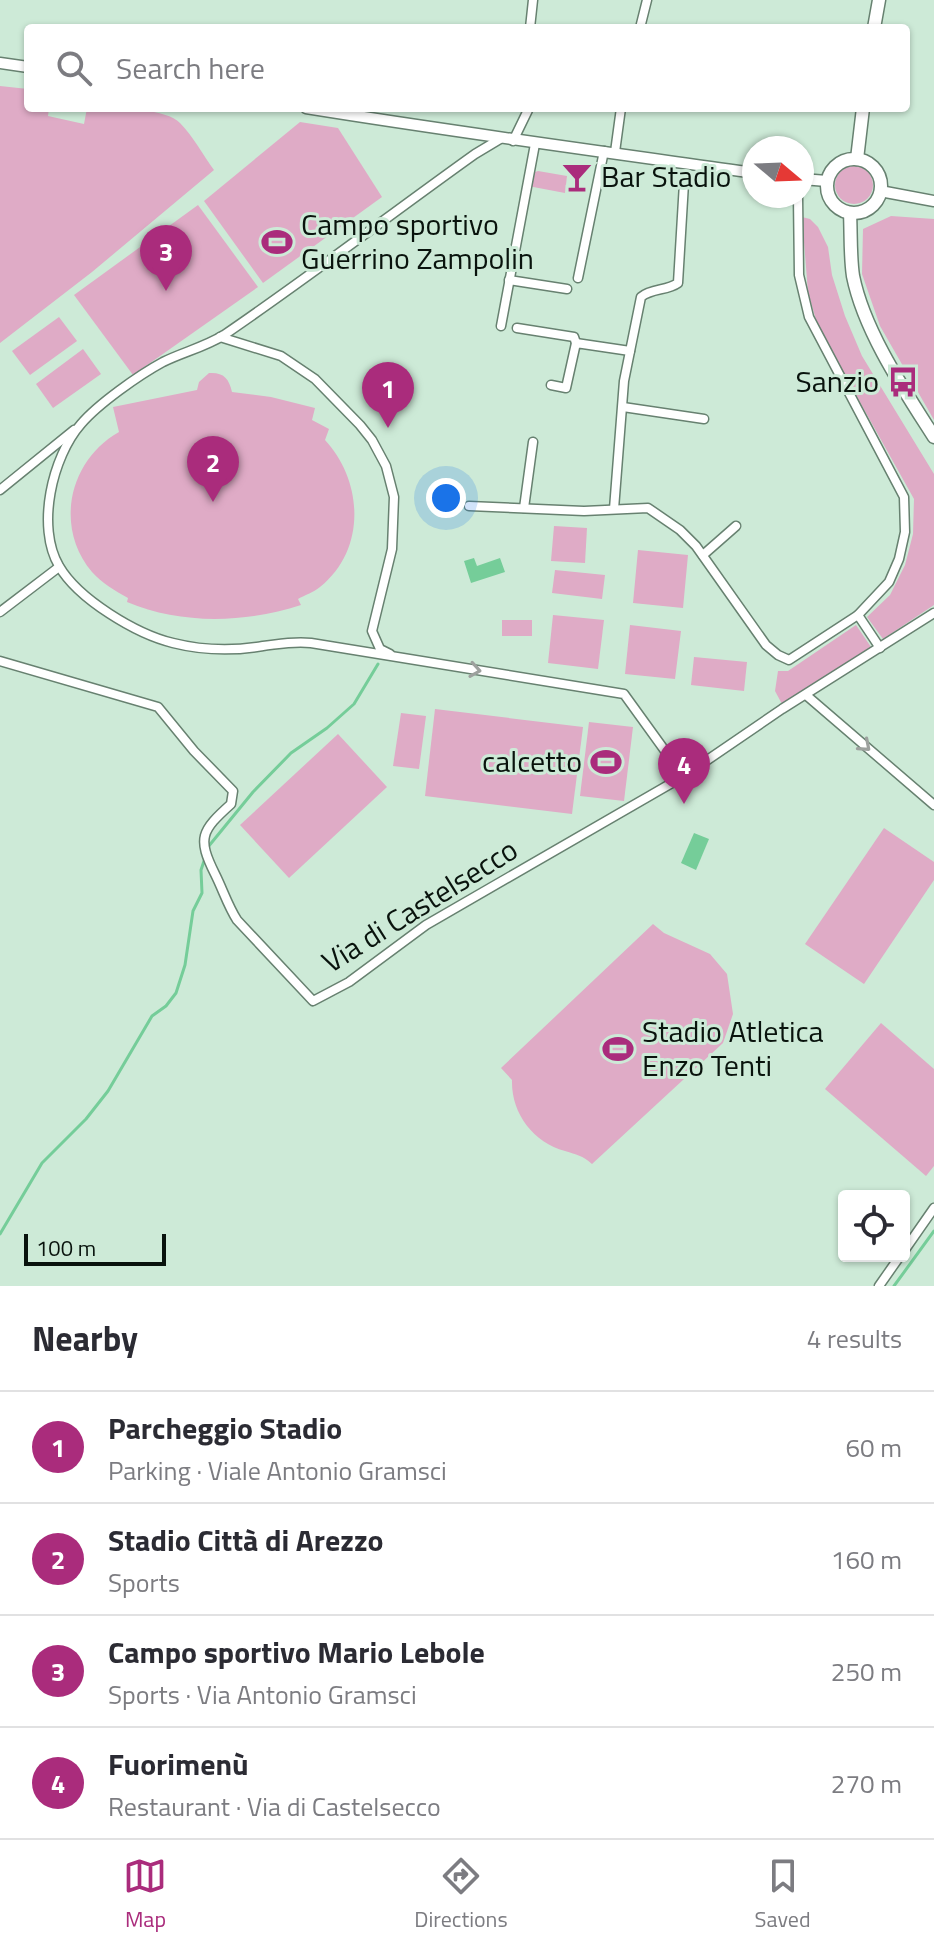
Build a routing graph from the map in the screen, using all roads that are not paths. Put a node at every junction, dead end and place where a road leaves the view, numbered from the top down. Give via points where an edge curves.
1 (533, 0) edge
2 (647, 0) edge
3 (879, 0) edge
4 (530, 24) edge
5 (641, 24) edge
6 (875, 24) edge
7 (0, 63) edge
8 (24, 66) edge
9 (331, 112) edge
10 (527, 112) edge
11 (620, 112) edge
12 (863, 112) edge
13 (500, 139) junction
14 (513, 141) junction
15 (535, 144) junction
16 (610, 151) junction
17 (857, 159) junction
18 (742, 171) edge
19 (814, 180) edge
20 (827, 181) junction
21 (684, 183) dead end
22 (880, 191) junction
23 (934, 201) edge
24 (798, 208) edge
25 (850, 213) junction
26 (851, 245) junction
27 (840, 256) dead end
28 (578, 278) dead end
29 (509, 280) junction
30 (567, 289) dead end
31 (501, 326) dead end
32 (517, 328) dead end
33 (220, 337) junction
34 (576, 343) junction
35 (630, 351) junction
36 (551, 385) dead end
37 (623, 407) junction
38 (704, 419) dead end
39 (80, 424) junction
40 (934, 437) edge
41 (533, 442) dead end
42 (0, 490) edge
43 (469, 506) dead end
44 (524, 508) junction
45 (614, 509) junction
46 (736, 526) dead end
47 (703, 555) junction
48 (59, 567) junction
49 (0, 612) edge
50 (934, 613) edge
51 (858, 615) junction
52 (880, 648) junction
53 (398, 658) junction
54 (0, 661) edge
55 (806, 695) junction
56 (676, 766) junction
57 (693, 769) junction
58 (669, 785) junction
59 (934, 805) edge
60 (934, 1208) edge
61 (910, 1242) edge
62 (896, 1262) edge
63 (879, 1286) edge

1 - 4 street
2 - 5 street
3 - 6 main road
7 - 8 street
9 - 13 street
10 - 14 street
11 - 16 street
12 - 17 main road
13 - 14 street
13 - 33 street
14 - 15 street
15 - 16 street
15 - 29 street
16 - 18 street
16 - 28 street
17 - 20 main road via 841,162
17 - 22 main road via 876,170
19 - 20 street
20 - 25 main road via 829,198
21 - 35 street via 678,283 641,297
22 - 23 street
22 - 25 main road via 873,205
24 - 51 street via 799,275 809,317 904,497 899,559 889,582
25 - 26 main road
26 - 27 street
26 - 40 main road via 853,276 868,321
29 - 30 street
29 - 31 street
32 - 34 street via 574,337
33 - 39 street via 164,362
33 - 53 street via 293,363 346,409 372,440 394,497 392,549 372,631 380,649
34 - 35 street
34 - 36 street via 566,388
35 - 37 street
37 - 38 street
37 - 45 street
39 - 42 street
39 - 48 street via 54,473 49,504 52,551
41 - 44 street
43 - 44 street
44 - 45 street
45 - 47 street via 648,508 680,530
46 - 47 street
47 - 51 street via 766,645 789,660
48 - 49 street
48 - 53 street via 103,608 173,643 224,649 291,640
50 - 52 street, Via di Castelsecco
51 - 52 street
52 - 55 street, Via di Castelsecco
53 -> 56 street via 624,694
54 - 58 street, Via di Castelsecco via 158,707 233,791 231,804 214,819 204,844 228,906 313,1001 349,982 426,925
55 - 57 street, Via di Castelsecco
55 -> 59 street
56 - 57 street
56 - 58 street
57 - 58 street, Via di Castelsecco
60 - 61 street
62 - 63 street

